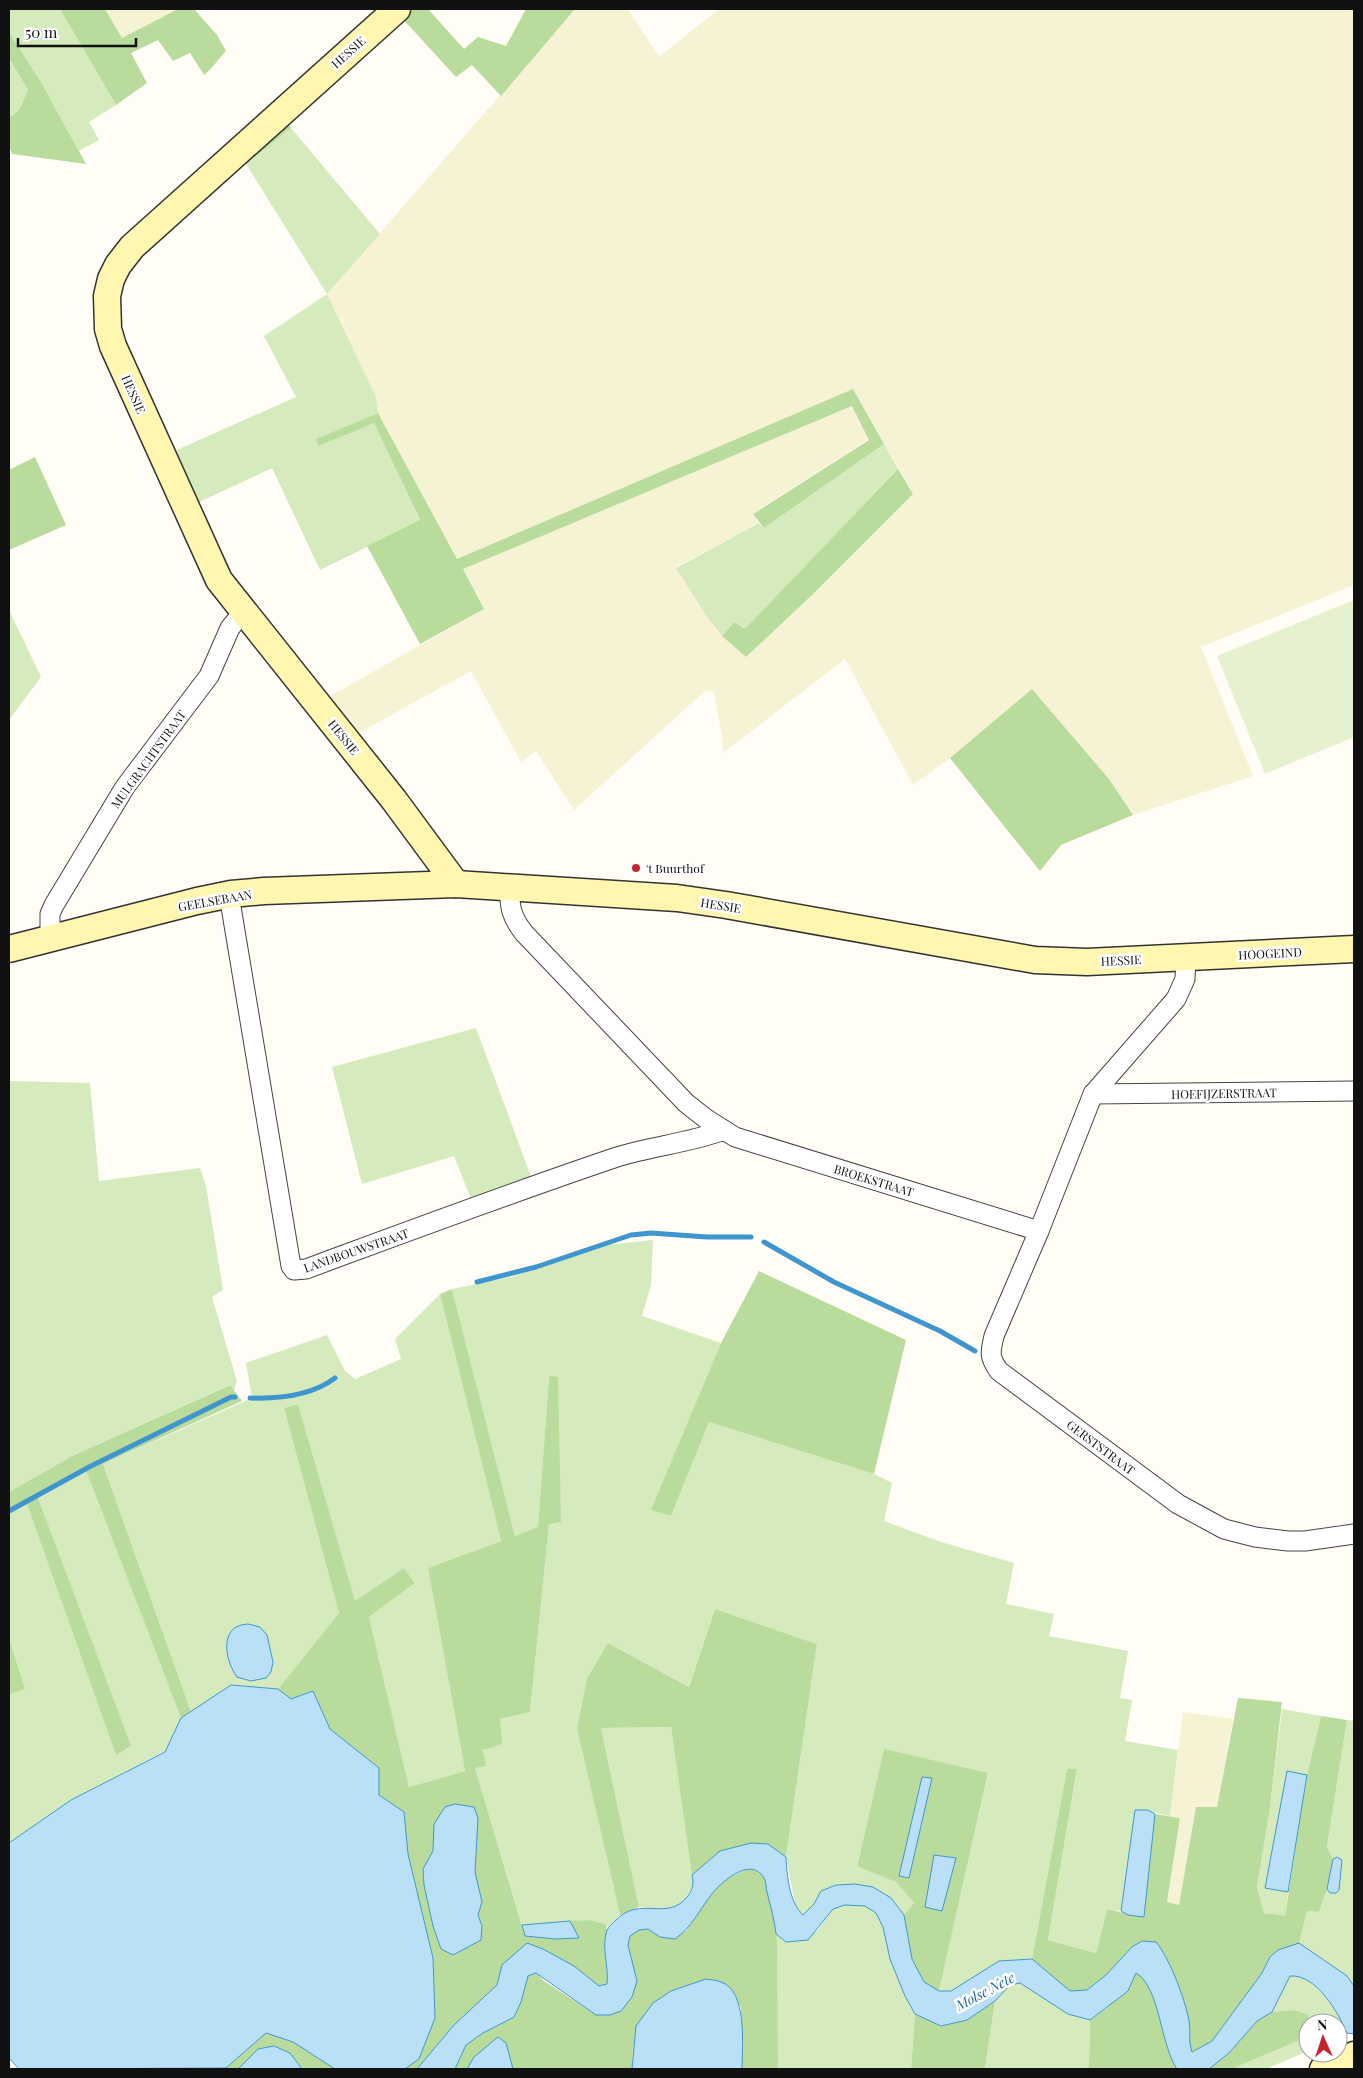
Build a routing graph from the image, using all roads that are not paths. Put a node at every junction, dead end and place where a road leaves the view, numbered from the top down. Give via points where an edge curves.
1 (397, 9) edge
2 (244, 611) junction
3 (456, 884) junction
4 (510, 888) junction
5 (231, 894) junction
6 (50, 937) junction
7 (9, 949) edge
8 (1354, 949) edge
9 (1186, 957) junction
10 (1354, 1092) edge
11 (1093, 1094) junction
12 (724, 1130) junction
13 (1039, 1231) junction
14 (1354, 1534) edge
15 (1354, 2055) edge
16 (1323, 2069) edge

1 - 2 street, HESSIE via 132,247 111,279 107,296 113,346 219,580
2 - 3 street, HESSIE via 394,800
2 - 6 street, MULGRACHTSTRAAT via 230,628 209,676 125,787 59,896 50,914
3 - 4 street, HESSIE
3 - 5 street, GEELSEBAAN
4 - 9 street, HESSIE via 676,898 1035,960 1087,962
4 - 12 street, BROEKSTRAAT via 511,913 524,933 686,1103
5 - 6 street, GEELSEBAAN
5 - 12 street, LANDBOUWSTRAAT via 294,1270 306,1269 622,1156
6 - 7 street, GEELSEBAAN
8 - 9 street, HOOGEIND
9 - 11 street via 1185,979 1176,999
10 - 11 street, HOEFIJZERSTRAAT
11 - 13 street
12 - 13 street, BROEKSTRAAT via 736,1137
13 - 14 street, GERSTSTRAAT via 990,1350 991,1360 999,1371 1178,1504 1224,1529 1288,1541
15 - 16 street

